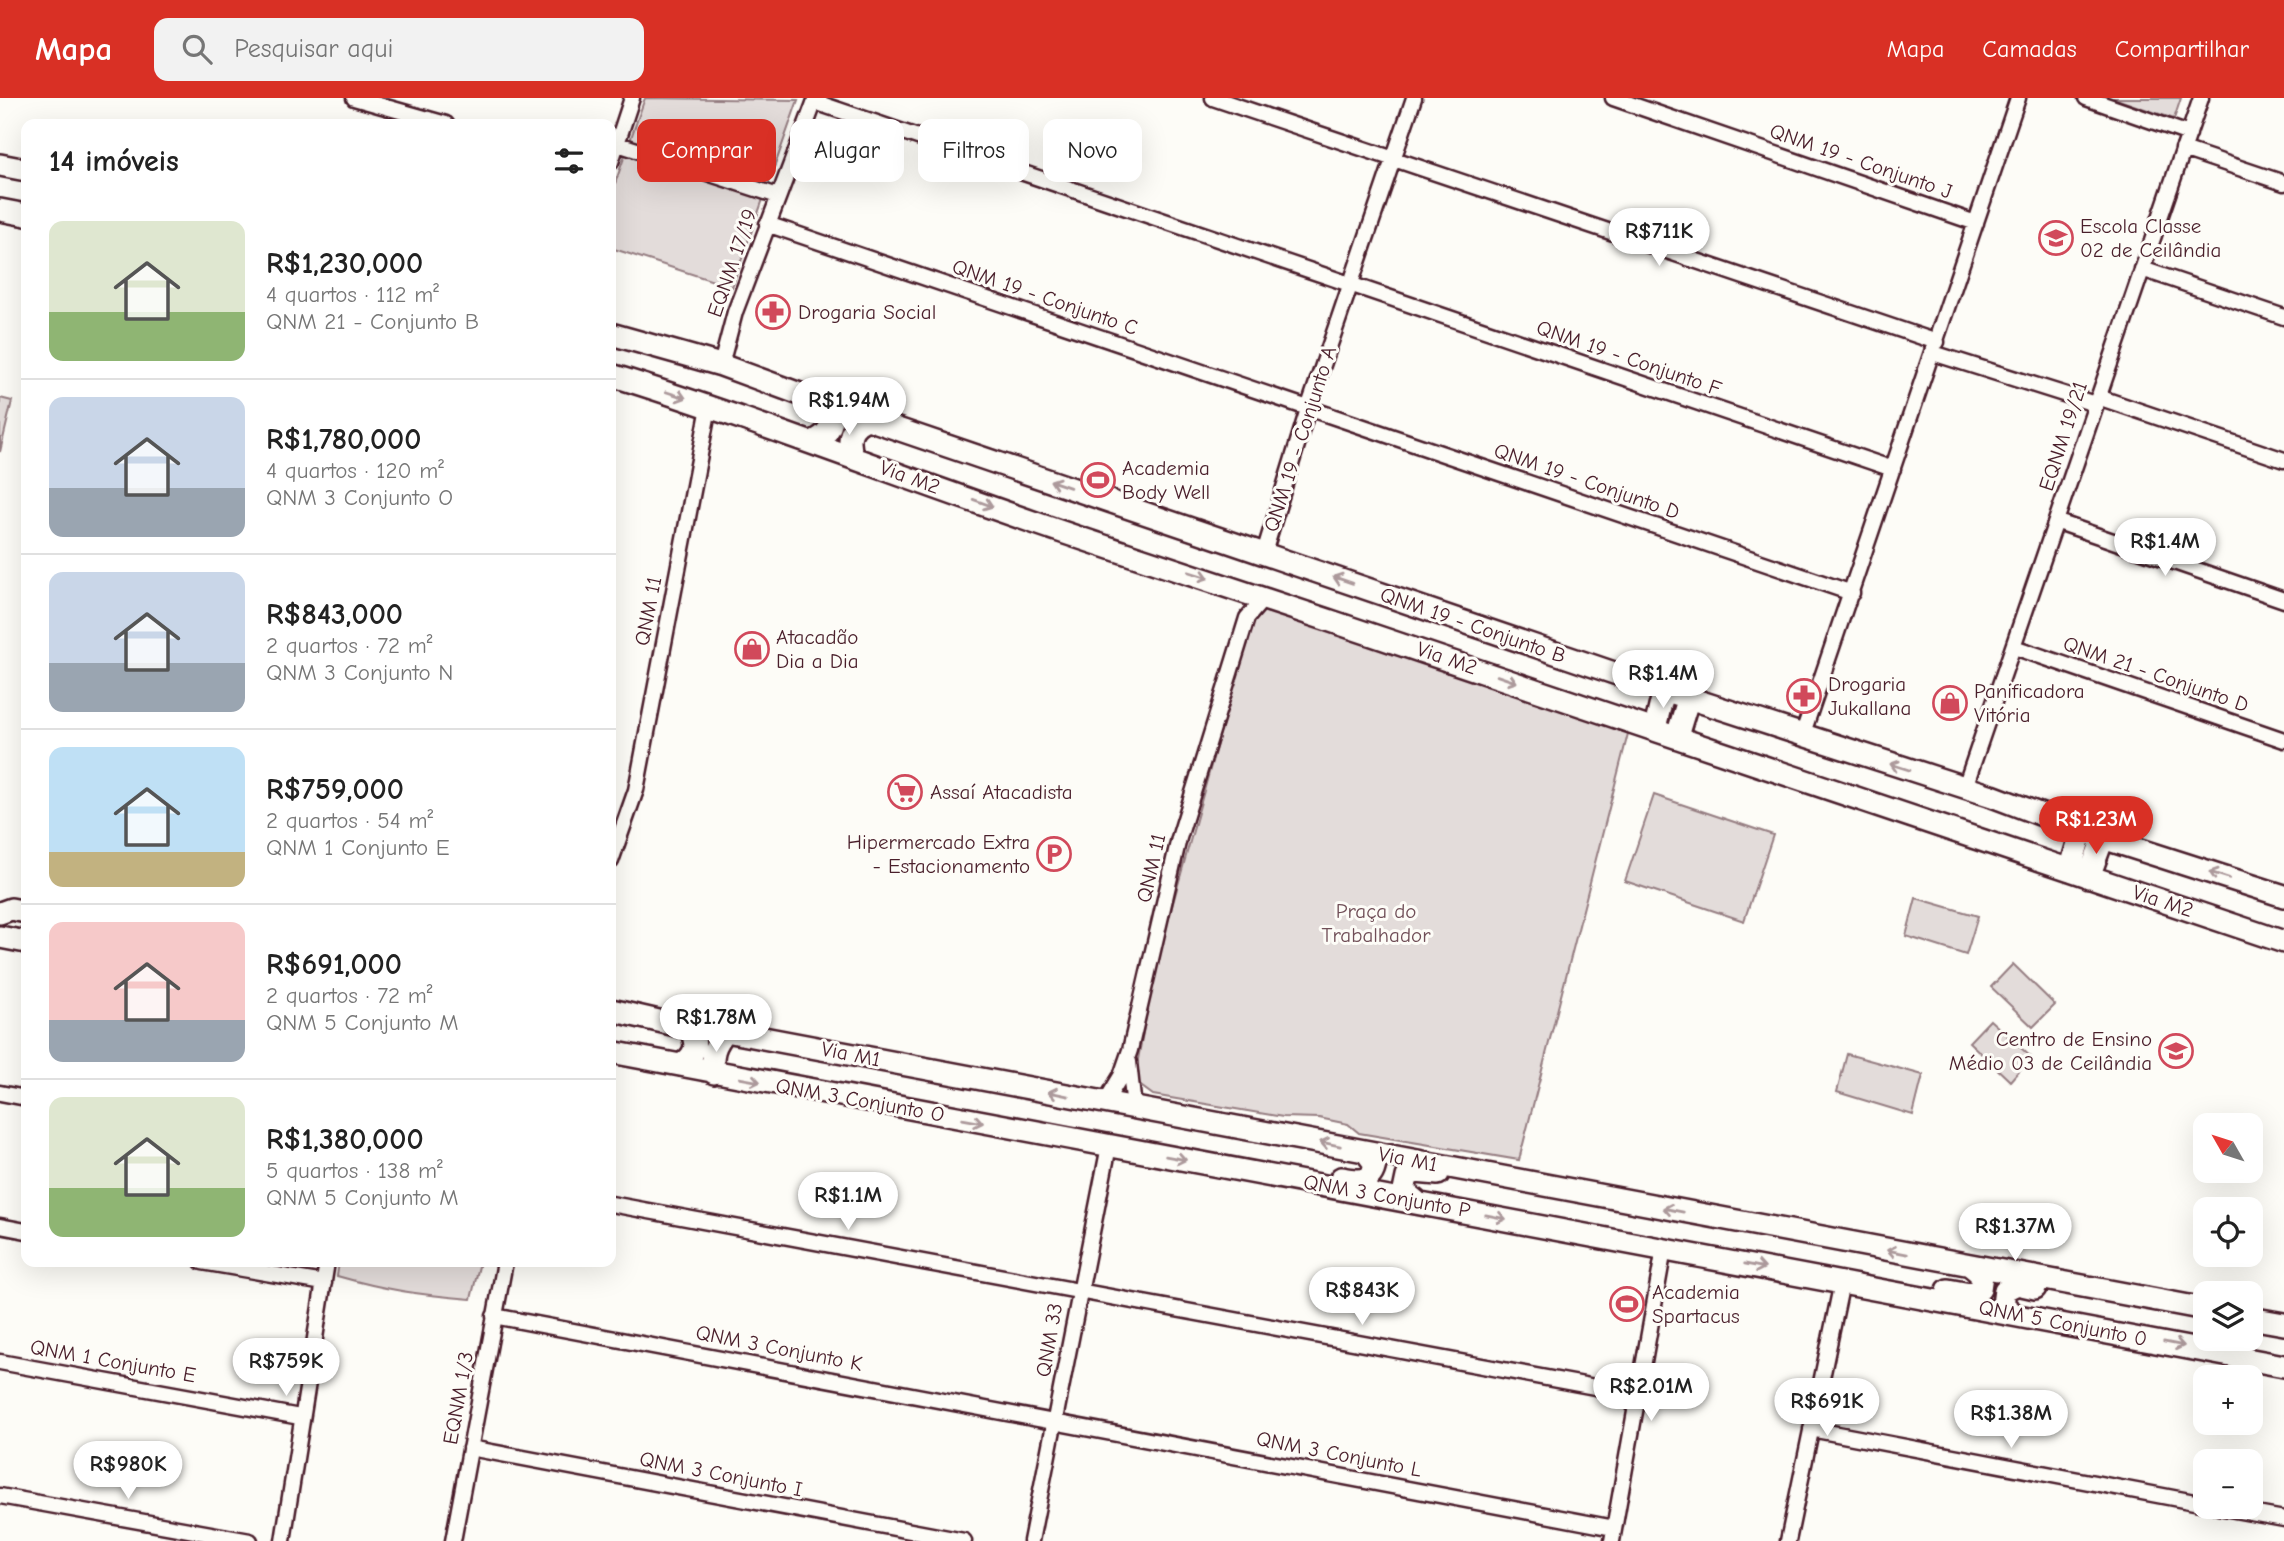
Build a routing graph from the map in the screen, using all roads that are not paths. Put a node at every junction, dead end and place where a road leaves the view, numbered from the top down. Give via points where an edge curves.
1 (354, 98) edge
2 (632, 98) edge
3 (1213, 98) edge
4 (1413, 98) edge
5 (1613, 98) edge
6 (2018, 98) edge
7 (2086, 98) edge
8 (2201, 98) edge
9 (816, 100) edge
10 (428, 119) edge
11 (2189, 134) junction
12 (616, 141) edge
13 (616, 144) edge
14 (2183, 149) junction
15 (1393, 161) junction
16 (0, 165) edge
17 (21, 169) edge
18 (2284, 183) edge
19 (778, 196) junction
20 (0, 210) edge
21 (21, 214) edge
22 (1976, 223) junction
23 (767, 224) junction
24 (2143, 269) junction
25 (1351, 286) junction
26 (2284, 317) edge
27 (616, 335) edge
28 (1935, 347) junction
29 (720, 365) junction
30 (616, 377) edge
31 (2096, 400) junction
32 (830, 405) junction
33 (709, 407) junction
34 (1308, 409) junction
35 (868, 419) junction
36 (812, 442) junction
37 (853, 457) junction
38 (2284, 460) edge
39 (1893, 469) junction
40 (2058, 523) junction
41 (1264, 553) junction
42 (1237, 588) junction
43 (1852, 593) junction
44 (1265, 597) junction
45 (2284, 600) edge
46 (1247, 618) junction
47 (2014, 647) junction
48 (1664, 690) junction
49 (1689, 697) junction
50 (1654, 729) junction
51 (1677, 736) junction
52 (1802, 736) junction
53 (2284, 740) edge
54 (1965, 787) junction
55 (2082, 830) junction
56 (2103, 838) junction
57 (616, 847) edge
58 (2080, 873) junction
59 (0, 896) edge
60 (2284, 897) edge
61 (21, 900) edge
62 (21, 911) edge
63 (0, 913) edge
64 (2284, 942) edge
65 (616, 1011) edge
66 (689, 1028) junction
67 (726, 1031) junction
68 (1130, 1050) junction
69 (616, 1053) edge
70 (680, 1065) junction
71 (715, 1073) junction
72 (0, 1093) edge
73 (21, 1097) edge
74 (1104, 1104) junction
75 (1134, 1108) junction
76 (1109, 1146) junction
77 (1366, 1152) junction
78 (1461, 1169) junction
79 (1287, 1178) junction
80 (1416, 1201) junction
81 (616, 1205) edge
82 (0, 1226) edge
83 (21, 1230) edge
84 (1664, 1249) junction
85 (1971, 1266) junction
86 (231, 1267) edge
87 (326, 1267) edge
88 (504, 1267) edge
89 (1842, 1282) junction
90 (324, 1283) junction
91 (1880, 1289) junction
92 (2117, 1293) junction
93 (1079, 1294) junction
94 (2193, 1307) edge
95 (2014, 1314) junction
96 (494, 1316) junction
97 (2263, 1320) edge
98 (2284, 1324) edge
99 (0, 1362) edge
100 (2284, 1366) edge
101 (1639, 1395) junction
102 (300, 1417) junction
103 (1056, 1422) junction
104 (1811, 1429) junction
105 (470, 1448) junction
106 (0, 1496) edge
107 (2193, 1502) edge
108 (2263, 1516) edge
109 (2284, 1520) edge
110 (1613, 1534) edge
111 (250, 1541) edge
112 (283, 1541) edge
113 (453, 1541) edge
114 (964, 1541) edge
115 (1031, 1541) edge
116 (1788, 1541) edge

1 - 10 street
2 - 12 street
3 - 15 street
4 - 15 street, QNM 19 - Conjunto A
5 - 22 street, QNM 19 - Conjunto J
6 - 22 street
7 - 11 street
8 - 11 street, EQNM 19/21
9 - 19 street, EQNM 17/19
9 - 25 street, QNM 19 - Conjunto F
11 - 14 street, EQNM 19/21
13 - 19 street
14 - 18 street
14 - 24 street, EQNM 19/21
15 - 25 street, QNM 19 - Conjunto A
15 - 28 street
16 - 17 main road
19 - 23 street, EQNM 17/19
20 - 21 main road
22 - 28 street
23 - 29 street, EQNM 17/19
23 - 34 street, QNM 19 - Conjunto C
24 - 26 street
24 - 31 street, EQNM 19/21
25 - 34 street, QNM 19 - Conjunto A
25 - 39 street, QNM 19 - Conjunto F
27 - 29 main road
28 - 31 street
28 - 39 street
29 - 32 main road, QNM 19 - Conjunto A
30 -> 33 main road, Via M2
31 - 38 street
31 - 40 street, EQNM 19/21
32 - 35 main road, QNM 19 - Conjunto A
32 - 36 main road via 829,430
33 - 36 main road, Via M2
33 - 57 street, QNM 11 via 636,790
34 - 41 street, QNM 19 - Conjunto A
34 - 43 street, QNM 19 - Conjunto D
35 - 37 main road via 851,433
41 -> 35 main road, QNM 19 - Conjunto A
36 - 37 main road, Via M2
37 -> 42 main road, Via M2
39 - 43 street
40 - 45 street
40 - 47 street, EQNM 19/21
48 -> 41 main road, QNM 19 - Conjunto B
42 - 44 main road, Via M2
42 - 46 street
43 - 52 street
44 - 46 street, QNM 11
44 -> 50 main road, Via M2
46 - 68 street, QNM 11 via 1179,838
47 - 53 street, QNM 21 - Conjunto D
47 - 54 street, EQNM 19/21
48 - 49 main road, QNM 19 - Conjunto B
48 - 50 main road
49 - 51 main road
49 - 52 main road, QNM 19 - Conjunto B
50 - 51 main road, Via M2
51 - 58 main road, Via M2
54 -> 52 main road
54 - 55 main road
55 - 56 main road
55 - 58 main road
56 - 58 main road
60 -> 56 main road
58 - 64 main road, Via M2
59 - 61 main road
62 - 63 main road
65 - 66 main road, Via M1
66 - 67 main road, Via M1
66 - 70 main road via 696,1049
67 - 71 main road via 714,1050
74 -> 67 main road, Via M1
68 - 74 street, QNM 11
68 - 75 street, QNM 11
69 - 70 main road, QNM 3 Conjunto O
70 - 71 main road, QNM 3 Conjunto O
71 -> 76 main road, QNM 3 Conjunto O
72 - 73 street
74 - 75 main road, Via M1
77 -> 75 main road, Via M1
76 -> 79 main road, QNM 3 Conjunto P
76 - 93 street, QNM 33
77 - 78 main road, Via M1
77 - 79 main road via 1375,1164 1364,1181
78 - 80 main road via 1410,1174 1404,1191
85 -> 78 main road, Via M1
79 - 80 main road, QNM 3 Conjunto P
80 -> 84 main road, QNM 3 Conjunto P
81 - 93 street
82 - 83 street
84 -> 89 main road
84 - 101 street
85 - 91 main road via 1980,1270 1983,1279 1980,1289 1970,1294 1916,1285
85 - 92 main road, Via M1
86 - 90 street
87 - 90 street
88 - 96 street, EQNM 1/3
89 - 91 main road, QNM 5 Conjunto 0
89 - 104 street
90 - 102 street
91 - 95 main road, QNM 5 Conjunto 0
92 - 94 main road, Via M1
92 - 95 main road via 2078,1296 2012,1285 2002,1299 2005,1309
93 - 101 street
93 - 103 street, QNM 33
95 -> 100 main road, QNM 5 Conjunto 0
96 - 103 street, QNM 3 Conjunto K
96 - 105 street, EQNM 1/3
97 - 98 main road
99 - 102 street, QNM 1 Conjunto E
101 - 110 street
102 - 112 street
103 - 110 street, QNM 3 Conjunto L
103 - 115 street, QNM 33
104 - 107 street
104 - 116 street
105 - 113 street, EQNM 1/3
105 - 114 street, QNM 3 Conjunto I
106 - 111 street
108 - 109 street

